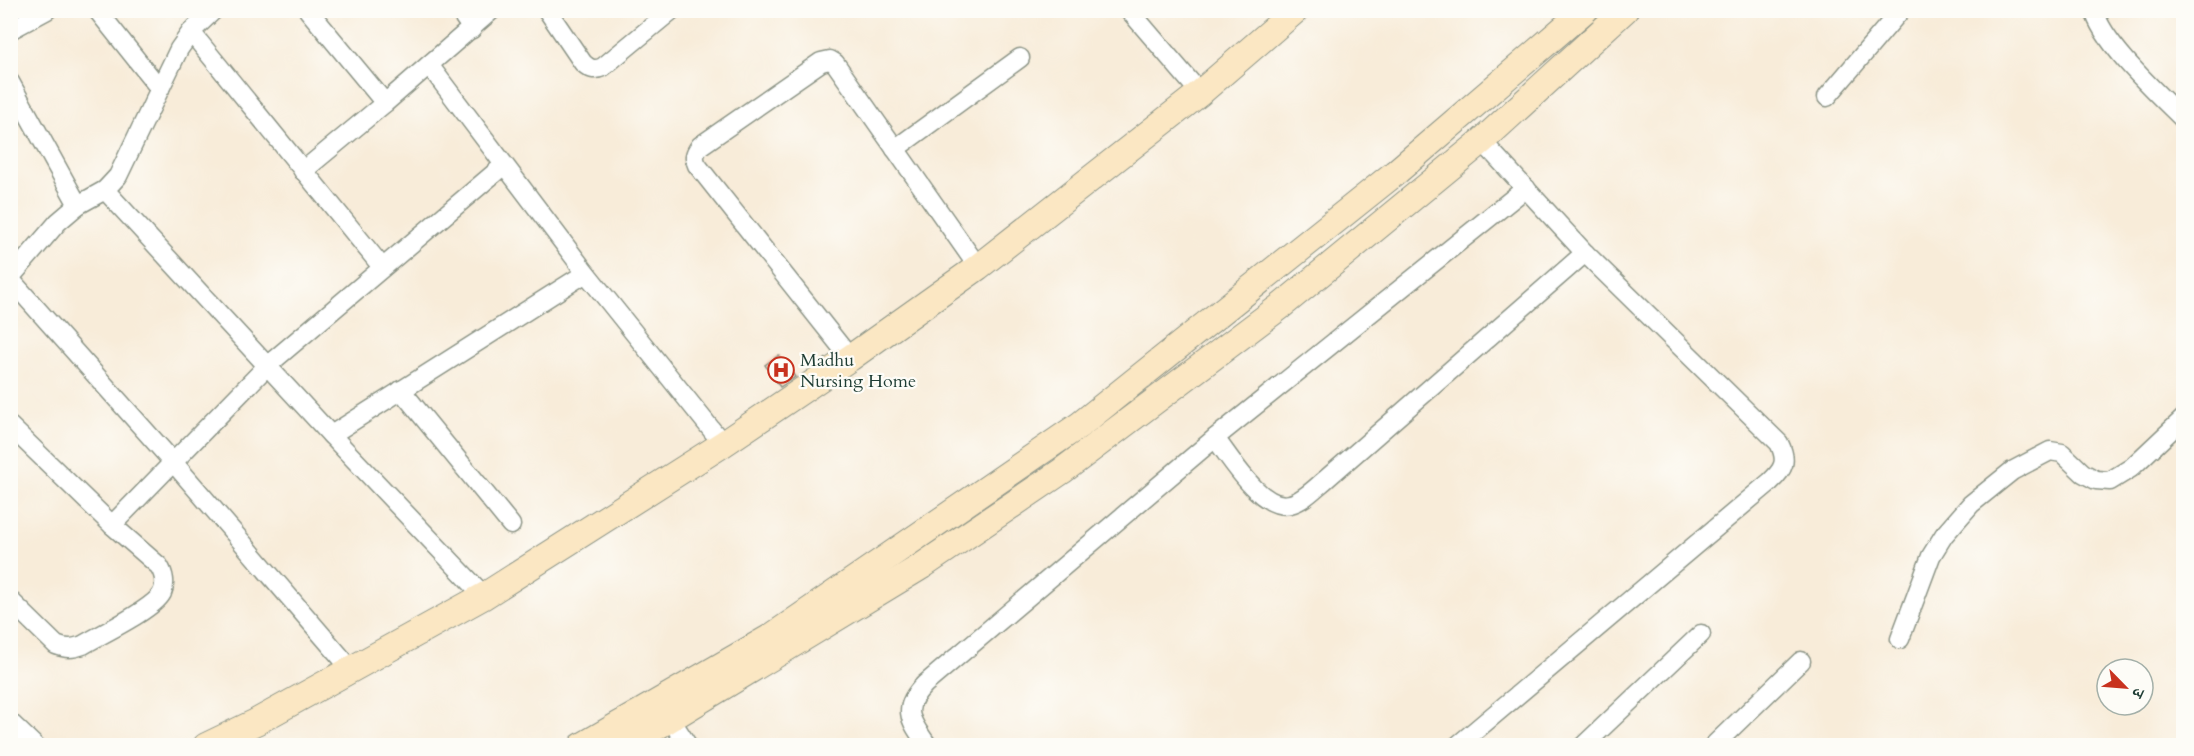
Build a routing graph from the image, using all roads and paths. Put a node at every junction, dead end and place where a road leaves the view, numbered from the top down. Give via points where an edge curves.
1 (97, 10) edge
2 (214, 10) edge
3 (308, 10) edge
4 (459, 10) edge
5 (492, 10) edge
6 (547, 10) edge
7 (672, 10) edge
8 (1129, 10) edge
9 (1296, 10) edge
10 (1585, 10) edge
11 (1625, 10) edge
12 (1901, 10) edge
13 (2094, 10) edge
14 (47, 11) edge
15 (472, 28) junction
16 (10, 30) edge
17 (191, 33) junction
18 (1020, 58) dead end
19 (429, 65) junction
20 (10, 82) edge
21 (160, 89) junction
22 (1200, 93) junction
23 (1827, 97) dead end
24 (385, 103) junction
25 (2179, 107) edge
26 (1482, 141) junction
27 (894, 149) junction
28 (504, 165) junction
29 (303, 171) junction
30 (1526, 188) junction
31 (105, 190) junction
32 (78, 205) junction
33 (1585, 253) junction
34 (382, 267) junction
35 (978, 267) junction
36 (586, 273) junction
37 (10, 278) edge
38 (850, 358) junction
39 (268, 365) junction
40 (401, 390) junction
41 (2184, 418) edge
42 (10, 426) edge
43 (331, 435) junction
44 (1215, 438) junction
45 (723, 444) junction
46 (173, 462) junction
47 (112, 525) junction
48 (511, 525) dead end
49 (484, 596) junction
50 (10, 600) edge
51 (1701, 634) dead end
52 (1900, 639) dead end
53 (1801, 661) dead end
54 (351, 669) junction
55 (665, 710) junction
56 (10, 722) edge
57 (35, 746) edge
58 (206, 746) edge
59 (582, 746) edge
60 (625, 746) edge
61 (687, 746) edge
62 (928, 746) edge
63 (1457, 746) edge
64 (1583, 746) edge
65 (1713, 746) edge

1 - 21 street
2 - 17 street
3 - 24 street
4 - 15 street
5 - 15 street
6 - 7 street via 583,63 597,70
8 - 22 street
9 - 22 main road
10 - 55 main road via 1395,174 1081,424
11 - 26 main road
12 - 23 street
13 - 25 street via 2101,29 2149,86
14 - 16 street
15 - 19 street
17 - 21 street
17 - 29 street
18 - 27 street
19 - 24 street
19 - 28 street
20 - 32 street
21 - 31 street via 122,168
22 - 35 main road
24 - 29 street
26 - 30 street
26 - 55 main road via 1281,306 1062,471 922,566
27 - 35 street
27 - 38 street via 830,60 821,62 695,153 697,165
28 - 34 street
28 - 36 street
29 - 34 street
30 - 33 street
30 - 44 street
31 - 32 street
31 - 39 street
32 - 37 street via 58,222
33 - 44 street via 1325,480 1288,505 1271,502 1257,492
33 - 63 street via 1779,443 1783,465 1770,482
34 - 39 street
35 - 38 main road
36 - 40 street
36 - 45 street
37 - 46 street
38 - 45 main road
39 - 43 street
39 - 46 street
40 - 43 street
40 - 48 street
41 - 52 street via 2131,468 2110,481 2096,480 2062,453 2050,451 2012,471 1971,504 1944,535 1931,556
42 - 47 street
43 - 49 street
44 - 62 street via 914,695 908,710
45 - 49 main road
46 - 47 street
46 - 54 street
47 - 50 street via 164,574 162,594 149,607 83,645 64,649 47,638
49 - 54 main road
51 - 64 street
53 - 65 street
54 - 58 main road
55 - 59 main road
55 - 60 main road
55 - 61 street
56 - 57 street

